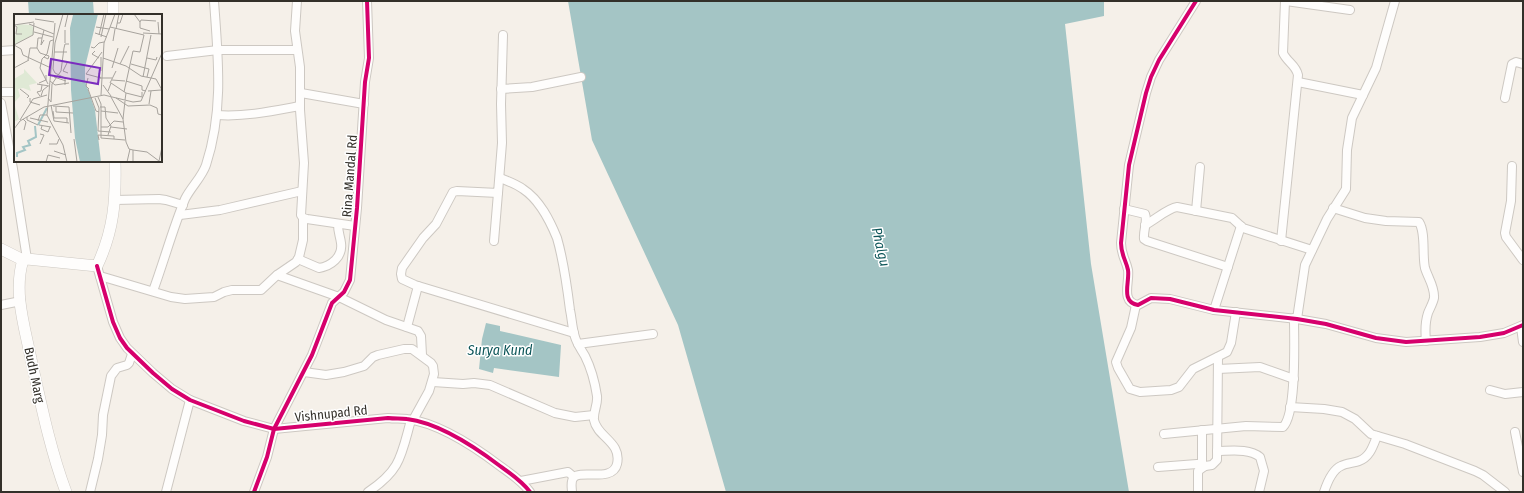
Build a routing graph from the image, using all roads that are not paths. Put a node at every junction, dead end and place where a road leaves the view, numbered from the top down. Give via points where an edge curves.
1 (113, 1) edge
2 (214, 1) edge
3 (297, 1) edge
4 (367, 1) edge
5 (1196, 1) edge
6 (1286, 1) edge
7 (1395, 1) edge
8 (1350, 10) dead end
9 (113, 14) edge
10 (503, 35) dead end
11 (14, 50) edge
12 (218, 50) junction
13 (297, 50) junction
14 (1, 51) edge
15 (167, 56) dead end
16 (1523, 64) edge
17 (581, 77) dead end
18 (1298, 82) junction
19 (501, 90) junction
20 (1, 92) edge
21 (14, 92) edge
22 (301, 93) junction
23 (1363, 95) junction
24 (1505, 98) dead end
25 (1, 103) edge
26 (364, 104) junction
27 (300, 106) junction
28 (217, 115) junction
29 (115, 162) edge
30 (1512, 166) dead end
31 (1200, 167) dead end
32 (500, 178) junction
33 (302, 191) junction
34 (498, 193) junction
35 (115, 200) junction
36 (183, 205) junction
37 (1333, 208) junction
38 (1124, 209) junction
39 (1196, 211) junction
40 (180, 215) junction
41 (302, 218) junction
42 (338, 224) junction
43 (1145, 225) junction
44 (355, 226) junction
45 (1241, 226) junction
46 (494, 241) dead end
47 (1281, 241) junction
48 (1, 249) edge
49 (1312, 250) junction
50 (25, 259) junction
51 (298, 259) junction
52 (1523, 260) edge
53 (1228, 267) junction
54 (99, 271) junction
55 (277, 275) junction
56 (418, 286) junction
57 (153, 291) junction
58 (339, 296) junction
59 (21, 301) junction
60 (1136, 305) junction
61 (1, 306) edge
62 (1214, 310) junction
63 (1236, 312) junction
64 (1296, 318) junction
65 (1522, 326) edge
66 (406, 327) junction
67 (574, 334) junction
68 (653, 334) dead end
69 (1426, 340) junction
70 (1523, 342) edge
71 (578, 344) junction
72 (132, 354) junction
73 (422, 355) junction
74 (1218, 358) junction
75 (1218, 369) junction
76 (304, 372) junction
77 (1294, 379) junction
78 (433, 382) junction
79 (1490, 390) dead end
80 (1523, 392) edge
81 (190, 400) junction
82 (1290, 407) junction
83 (594, 415) junction
84 (412, 420) junction
85 (274, 429) junction
86 (1217, 429) junction
87 (1202, 430) junction
88 (1515, 432) dead end
89 (1164, 434) dead end
90 (1376, 436) junction
91 (1217, 451) junction
92 (1203, 465) junction
93 (1158, 467) dead end
94 (1523, 472) edge
95 (574, 478) junction
96 (520, 481) junction
97 (66, 492) edge
98 (90, 492) edge
99 (166, 492) edge
100 (254, 492) edge
101 (368, 492) edge
102 (530, 492) edge
103 (572, 492) edge
104 (1198, 492) edge
105 (1259, 492) edge
106 (1324, 492) edge
107 (1505, 492) edge

1 - 9 street
2 - 12 street
3 - 13 street
4 - 26 street, Rina Mandal Rd via 369,58
5 - 38 street via 1151,77 1129,166
6 - 8 street
6 - 18 street via 1284,53 1286,60 1298,72
7 - 23 street via 1376,68
10 - 19 street
11 - 14 street
12 - 13 street
12 - 15 street
12 - 28 street
13 - 22 street
16 - 24 street via 1512,64
17 - 19 street via 532,87
18 - 23 street
18 - 47 street
19 - 32 street
20 - 21 street
22 - 26 street
22 - 27 street
23 - 37 street via 1352,118 1350,129 1346,189
25 - 50 street
26 - 44 street, Rina Mandal Rd
27 - 28 street via 268,112
27 - 33 street via 304,163
28 - 36 street via 205,166
29 - 35 street
30 - 52 street via 1511,201 1505,233
31 - 39 street
32 - 34 street
32 - 67 street via 517,185 535,199 552,226 560,246
33 - 40 street via 220,210
33 - 41 street
34 - 46 street
34 - 56 street via 457,191 450,195 436,224 402,268 402,279
35 - 36 street via 159,199
35 - 54 street via 113,220
36 - 40 street
37 - 49 street
37 - 69 street via 1365,218 1419,222 1425,269 1434,292 1425,326
38 - 43 street via 1145,214
38 - 60 street via 1121,243 1128,272 1126,295
39 - 43 street via 1174,207
39 - 45 street via 1232,218
40 - 57 street
41 - 42 street
41 - 51 street via 301,252
42 - 44 street
42 - 51 street via 341,243 338,258 318,268
43 - 53 street via 1144,239 1147,241
44 - 58 street, Rina Mandal Rd via 350,280
45 - 47 street
45 - 53 street
47 - 49 street
48 - 50 street
49 - 64 street via 1304,270
50 - 54 street
50 - 59 street, Budh Marg via 20,278
51 - 55 street
53 - 62 street
54 - 57 street
54 - 72 street, Vishnupad Rd via 116,330
55 - 57 street via 261,290 232,290 214,297 179,298
55 - 58 street
56 - 66 street
56 - 67 street
58 - 66 street via 386,320
58 - 76 street, Rina Mandal Rd via 332,303
59 - 61 street
59 - 97 street, Budh Marg via 44,420
60 - 62 street via 1152,298 1170,299
60 - 74 street via 1131,328 1116,362 1133,391 1175,389 1193,369
62 - 63 street
63 - 64 street
63 - 74 street via 1229,348
64 - 69 street via 1376,338 1406,342
64 - 77 street
65 - 69 street via 1504,333 1480,337
65 - 70 street
66 - 73 street via 420,333
67 - 71 street
68 - 71 street
71 - 83 street via 595,386 597,398
72 - 81 street, Vishnupad Rd via 161,380
72 - 98 street via 130,363 117,368 111,376
73 - 76 street via 412,349 404,349 378,355 364,366 344,372 326,376
73 - 78 street via 434,366
74 - 75 street
75 - 77 street via 1260,366
75 - 86 street
76 - 85 street, Rina Mandal Rd
77 - 82 street
78 - 83 street via 490,385 554,413
78 - 84 street
79 - 80 street via 1505,394
81 - 85 street, Vishnupad Rd via 244,421
81 - 99 street
82 - 86 street via 1287,422 1283,427 1246,426
82 - 90 street via 1342,412 1355,419 1368,433
83 - 95 street via 597,428 614,445 618,463 616,468 606,473 578,475
84 - 85 street, Vishnupad Rd via 388,418
84 - 96 street, Vishnupad Rd via 441,430 477,449
84 - 101 street via 397,465
85 - 100 street, Rina Mandal Rd
86 - 87 street
86 - 91 street
87 - 89 street
87 - 92 street
88 - 94 street
90 - 106 street via 1373,447 1366,457 1337,468
90 - 107 street via 1405,444 1475,471
91 - 92 street via 1215,463
91 - 105 street via 1238,451 1260,457 1264,471
92 - 93 street
92 - 104 street via 1198,471
95 - 96 street via 568,472
95 - 103 street
96 - 102 street, Vishnupad Rd

